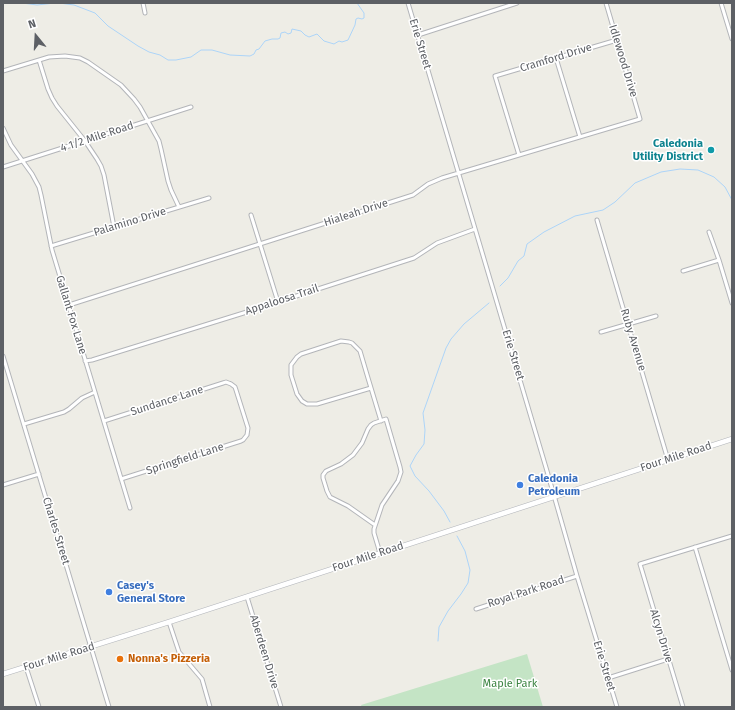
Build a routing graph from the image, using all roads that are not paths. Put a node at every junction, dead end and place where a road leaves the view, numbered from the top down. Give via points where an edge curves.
1 (143, 3) edge
2 (408, 3) edge
3 (502, 3) edge
4 (517, 3) edge
5 (606, 3) edge
6 (721, 3) edge
7 (504, 8) junction
8 (145, 13) dead end
9 (418, 35) junction
10 (732, 39) edge
11 (617, 40) junction
12 (556, 58) junction
13 (39, 60) junction
14 (3, 71) edge
15 (191, 107) dead end
16 (640, 119) joint
17 (148, 121) junction
18 (3, 128) edge
19 (580, 137) junction
20 (85, 141) junction
21 (519, 155) junction
22 (22, 161) junction
23 (3, 167) edge
24 (458, 173) junction
25 (210, 198) dead end
26 (180, 207) junction
27 (251, 215) dead end
28 (597, 220) dead end
29 (114, 227) junction
30 (475, 229) junction
31 (709, 232) dead end
32 (260, 244) junction
33 (51, 246) junction
34 (720, 260) junction
35 (683, 271) dead end
36 (278, 302) junction
37 (732, 303) edge
38 (68, 305) junction
39 (656, 316) dead end
40 (628, 324) junction
41 (601, 332) dead end
42 (3, 356) edge
43 (85, 361) junction
44 (234, 379) dead end
45 (231, 384) junction
46 (371, 388) junction
47 (95, 392) junction
48 (104, 421) junction
49 (381, 421) junction
50 (24, 424) junction
51 (247, 435) junction
52 (252, 438) dead end
53 (732, 439) edge
54 (668, 460) junction
55 (39, 474) junction
56 (121, 479) junction
57 (3, 485) edge
58 (555, 497) junction
59 (130, 508) dead end
60 (374, 525) junction
61 (732, 536) edge
62 (695, 547) junction
63 (380, 553) junction
64 (577, 576) junction
65 (247, 597) junction
66 (476, 609) dead end
67 (169, 622) junction
68 (91, 647) junction
69 (668, 659) junction
70 (26, 667) junction
71 (732, 670) edge
72 (3, 674) edge
73 (608, 678) junction
74 (38, 707) edge
75 (109, 707) edge
76 (210, 707) edge
77 (281, 707) edge
78 (616, 707) edge
79 (683, 707) edge

1 - 8 street
2 - 9 street, Erie Street
3 - 7 street
4 - 7 street
5 - 11 street, Idlewood Drive
6 - 10 street
7 - 9 street
9 - 24 street, Erie Street
11 - 12 street, Cramford Drive
11 - 16 street, Idlewood Drive
12 - 19 street
12 - 21 street, Cramford Drive via 495,76
13 - 14 street
13 - 17 street via 65,56 88,62 128,91
13 - 20 street via 52,98
15 - 17 street, 4 1/2 Mile Road
16 - 19 street, Hialeah Drive
17 - 20 street, 4 1/2 Mile Road
17 - 26 street via 159,142 168,181
18 - 22 street, Gallant Fox Lane
19 - 21 street, Hialeah Drive
20 - 22 street, 4 1/2 Mile Road
20 - 29 street via 101,166
21 - 24 street, Hialeah Drive
22 - 23 street, 4 1/2 Mile Road
22 - 33 street, Gallant Fox Lane via 39,187
24 - 30 street, Erie Street
24 - 32 street, Hialeah Drive via 434,181 414,195
25 - 26 street, Palamino Drive
26 - 29 street, Palamino Drive
27 - 32 street
28 - 40 street, Ruby Avenue
29 - 33 street, Palamino Drive
30 - 36 street, Appaloosa Trail via 437,243 414,258
30 - 58 street, Erie Street
31 - 34 street
32 - 36 street
32 - 38 street, Hialeah Drive
33 - 38 street, Gallant Fox Lane
34 - 35 street
34 - 37 street
36 - 43 street, Appaloosa Trail
38 - 43 street, Gallant Fox Lane
39 - 40 street
40 - 41 street
40 - 54 street, Ruby Avenue
42 - 50 street, Charles Street
43 - 47 street, Gallant Fox Lane
44 - 45 street
45 - 48 street, Sundance Lane via 226,382
45 - 51 street via 236,390 248,428
46 - 46 street via 360,351 349,342 341,341 301,354 291,365 291,375 298,396 307,404 318,404
46 - 49 street
47 - 48 street, Gallant Fox Lane
47 - 50 street via 82,398 64,412
48 - 56 street, Gallant Fox Lane
49 - 60 street via 386,419 401,472
49 - 60 street via 371,425 353,455 329,469 323,478 330,498 348,506
50 - 55 street, Charles Street
51 - 52 street
51 - 56 street, Springfield Lane via 241,441
53 - 54 main road, Four Mile Road
54 - 58 main road, Four Mile Road
55 - 57 street
55 - 68 street, Charles Street
56 - 59 street, Gallant Fox Lane
58 - 63 main road, Four Mile Road
58 - 64 street, Erie Street
60 - 63 street
61 - 62 street
62 - 69 street, Alcyn Drive via 640,564
62 - 71 street
63 - 65 main road, Four Mile Road
64 - 66 street, Royal Park Road
64 - 73 street, Erie Street
65 - 67 main road, Four Mile Road
65 - 77 street, Aberdeen Drive
67 - 68 main road, Four Mile Road
67 - 76 street via 180,652 202,679
68 - 70 main road, Four Mile Road
68 - 75 street, Charles Street
69 - 73 street
69 - 79 street, Alcyn Drive
70 - 72 main road, Four Mile Road
70 - 74 street
73 - 78 street, Erie Street

